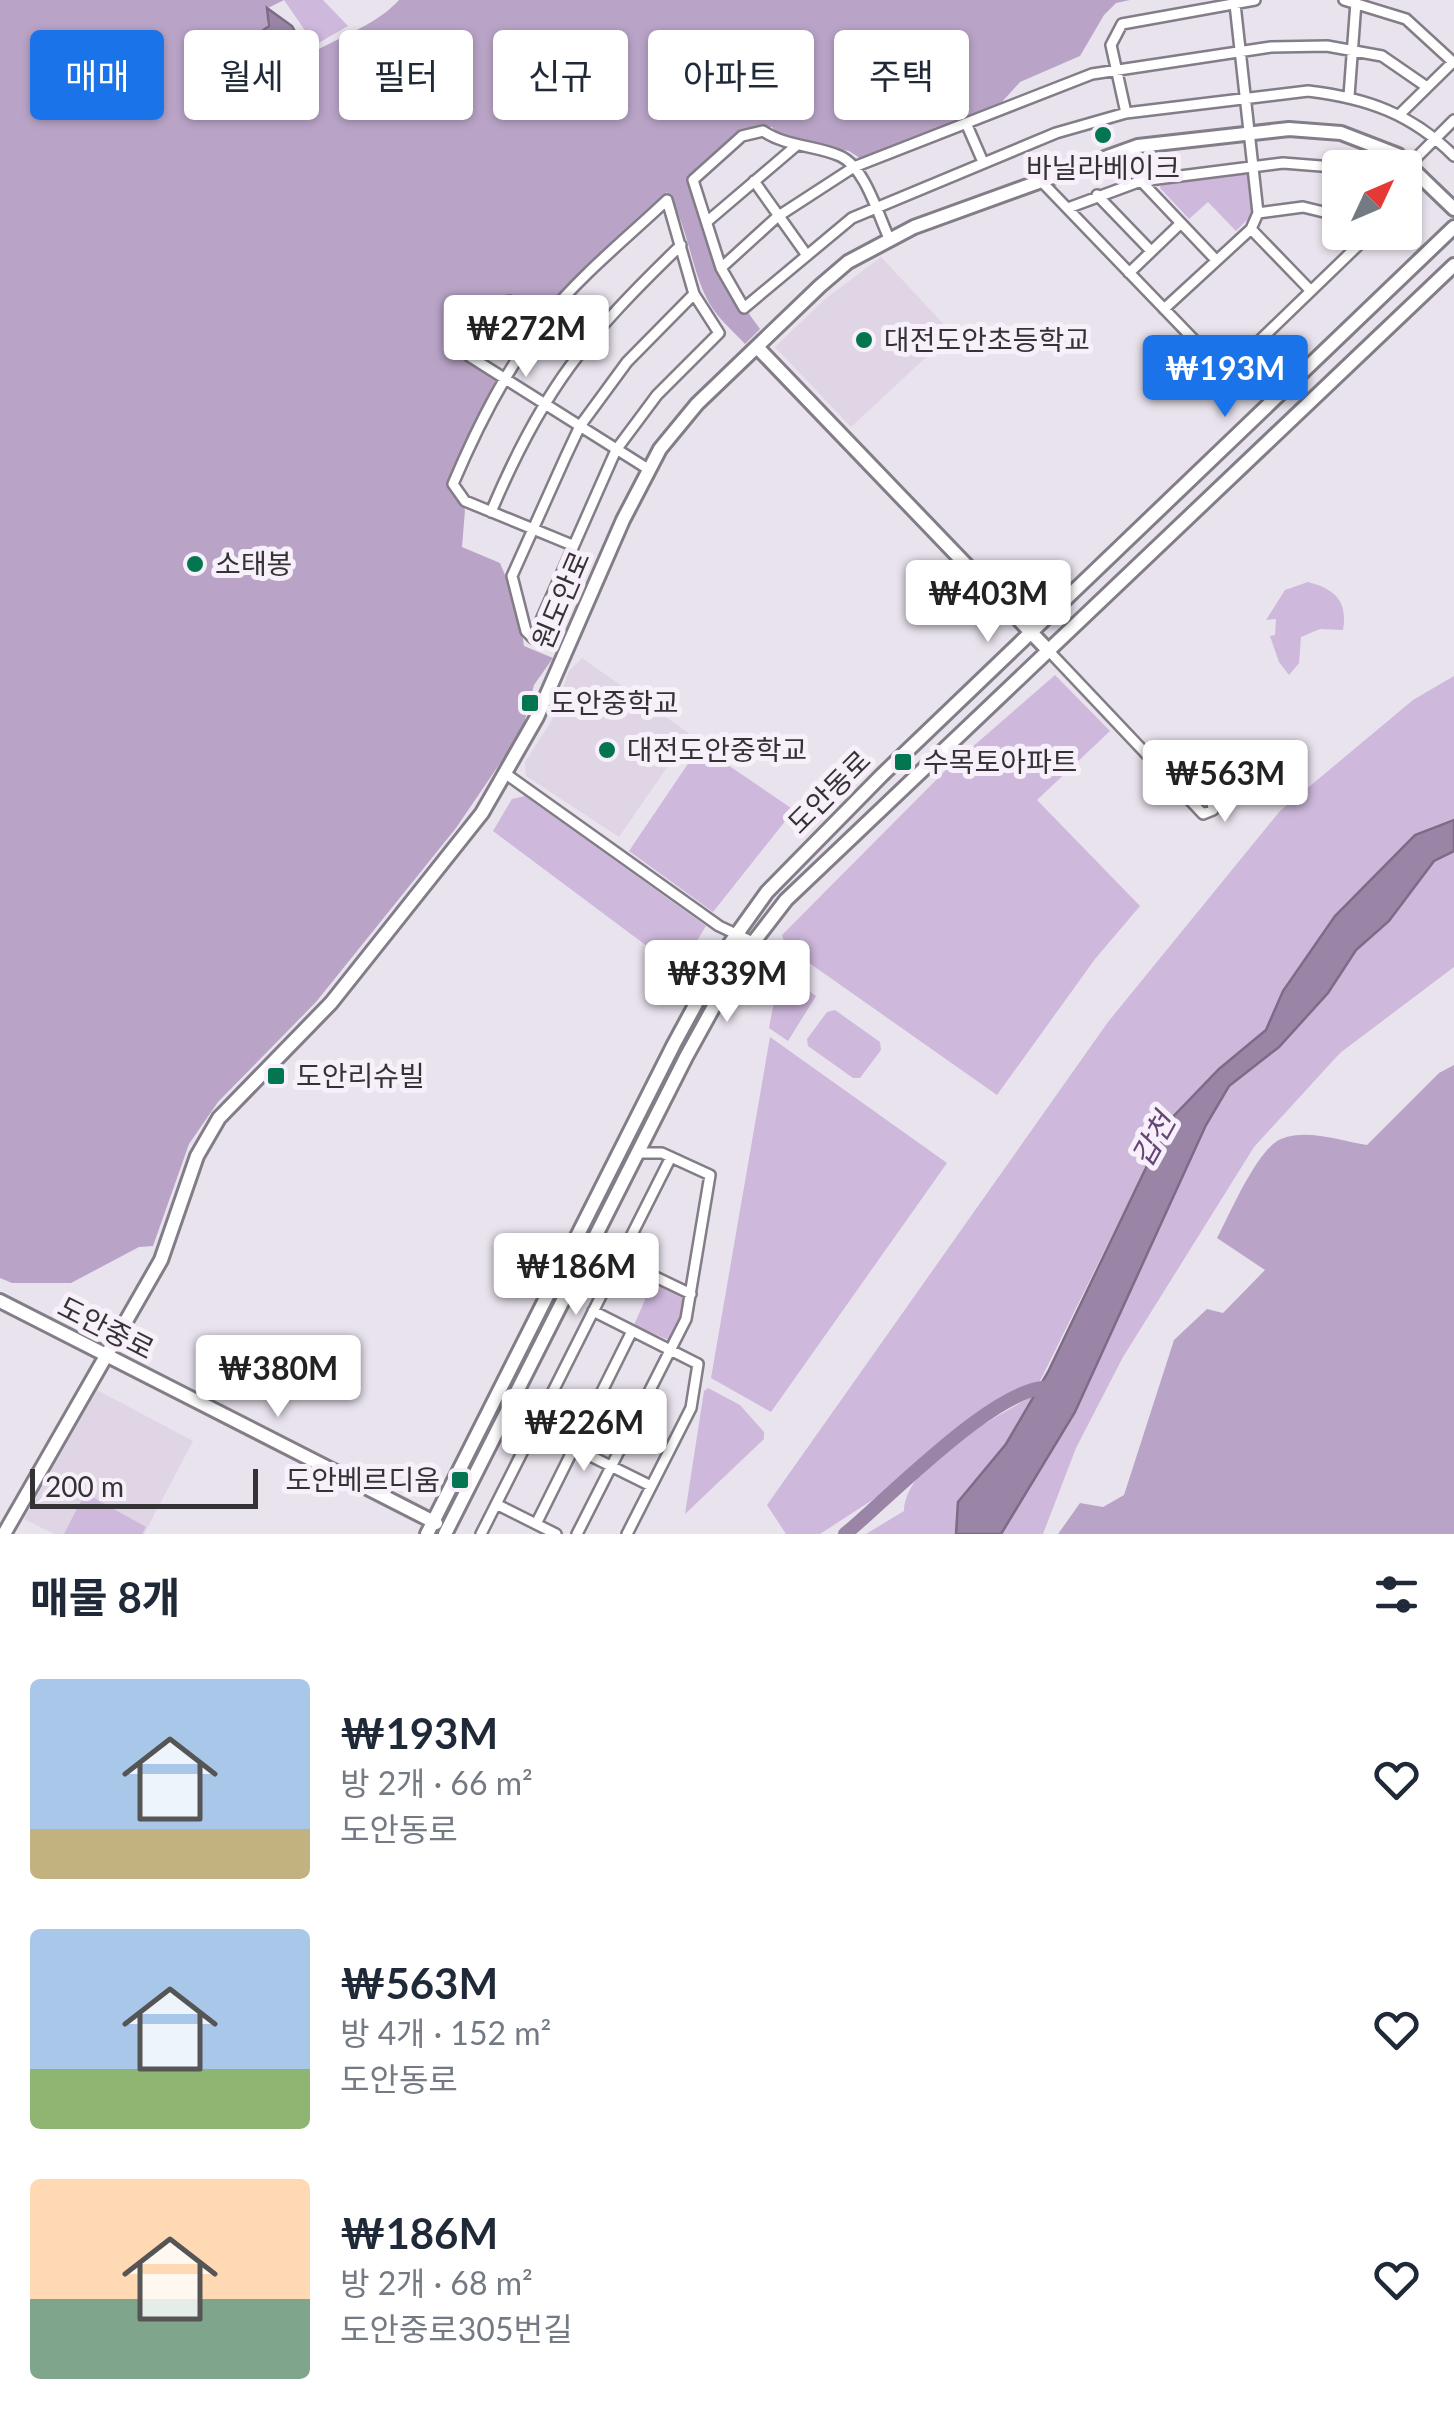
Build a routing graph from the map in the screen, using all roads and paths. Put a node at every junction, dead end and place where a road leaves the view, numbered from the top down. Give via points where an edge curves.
1 (1255, 0) edge
2 (1344, 0) edge
3 (1356, 2) junction
4 (1235, 4) junction
5 (1353, 50) junction
6 (1240, 51) junction
7 (1454, 62) edge
8 (1116, 69) junction
9 (1427, 87) junction
10 (1349, 96) junction
11 (1244, 98) junction
12 (1126, 112) junction
13 (1400, 114) junction
14 (1454, 120) edge
15 (966, 123) junction
16 (1247, 133) junction
17 (1435, 138) junction
18 (797, 146) junction
19 (1388, 150) edge
20 (1422, 152) edge
21 (1454, 156) edge
22 (983, 162) junction
23 (1322, 164) edge
24 (854, 167) junction
25 (1251, 167) junction
26 (1422, 177) edge
27 (1039, 179) junction
28 (754, 181) junction
29 (1141, 181) junction
30 (1097, 195) junction
31 (874, 206) junction
32 (1068, 208) junction
33 (1454, 209) edge
34 (1322, 212) edge
35 (1258, 214) junction
36 (778, 217) junction
37 (709, 220) junction
38 (1181, 222) junction
39 (1454, 227) edge
40 (1251, 228) junction
41 (889, 238) junction
42 (681, 244) junction
43 (1353, 250) edge
44 (1151, 251) junction
45 (806, 254) junction
46 (1216, 260) junction
47 (1454, 264) edge
48 (722, 268) junction
49 (1129, 272) junction
50 (1311, 291) junction
51 (694, 294) junction
52 (1164, 309) junction
53 (549, 314) junction
54 (756, 347) junction
55 (504, 378) junction
56 (542, 402) junction
57 (580, 426) junction
58 (616, 450) junction
59 (648, 468) junction
60 (491, 512) junction
61 (533, 528) junction
62 (572, 545) junction
63 (1032, 633) junction
64 (1047, 650) junction
65 (506, 774) junction
66 (1181, 787) dead end
67 (735, 934) junction
68 (753, 942) junction
69 (648, 1132) junction
70 (636, 1153) junction
71 (667, 1155) junction
72 (620, 1260) junction
73 (690, 1294) junction
74 (0, 1301) edge
75 (594, 1312) junction
76 (632, 1331) junction
77 (671, 1350) junction
78 (105, 1355) junction
79 (534, 1428) junction
80 (574, 1448) junction
81 (612, 1466) junction
82 (651, 1486) junction
83 (496, 1504) junction
84 (536, 1524) junction
85 (430, 1528) edge
86 (450, 1532) edge
87 (4, 1534) edge
88 (481, 1534) edge
89 (556, 1534) edge
90 (577, 1534) edge
91 (627, 1534) edge

1 - 4 street
2 - 3 street
3 - 5 street
3 - 7 street via 1406,20
4 - 6 street
4 - 8 street via 1122,24 1111,40
5 - 6 street via 1301,45
5 - 9 street via 1382,56
5 - 10 street
6 - 8 street
6 - 11 street
7 - 9 street
8 - 12 street
8 - 15 street
9 - 13 street
10 - 11 street via 1308,91
10 - 13 street
11 - 12 street
11 - 16 street
12 - 22 street
13 - 17 street
14 - 17 street
15 - 22 street
15 - 24 street
16 - 19 main road, 원도안로 via 1341,133
16 - 25 street
16 - 27 main road, 원도안로 via 1138,146
17 - 20 street
17 - 21 street
18 - 24 street via 841,156
18 - 28 street
18 - 37 street via 754,131 734,143 694,180
22 - 31 street
23 - 25 street
24 - 31 street
24 - 36 street
25 - 29 street
25 - 35 street
26 - 33 main road, 원도안로
27 - 32 street
27 - 41 main road, 원도안로
28 - 36 street
28 - 37 street
29 - 30 street
29 - 38 street
30 - 32 street
30 - 44 street
31 - 41 street
31 - 45 street
32 - 49 street
34 - 35 street
35 - 40 street
36 - 45 street
36 - 48 street
37 - 48 street
38 - 44 street
38 - 46 street
39 - 63 main road, 도안동로
40 - 46 street
40 - 50 street
41 - 54 main road, 원도안로 via 834,274
42 - 51 street
42 - 53 street via 668,200
42 - 56 street via 600,324
43 - 50 street
44 - 49 street
45 - 48 street via 744,308
46 - 52 street
47 - 64 main road, 도안동로
49 - 52 street
50 - 52 street via 1226,373
51 - 57 street via 627,362
51 - 58 street via 719,333 657,395
53 - 55 street
53 - 55 street via 509,300 489,328 470,356
54 - 59 main road, 원도안로 via 688,414
54 - 63 main road
55 - 56 street
55 - 60 street via 453,484 465,501
56 - 57 street
56 - 60 street
57 - 58 street
57 - 61 street
58 - 59 street
58 - 62 street
59 - 65 main road, 원도안로
60 - 61 street
61 - 62 street
61 - 62 street via 512,576 533,638
63 - 64 main road
63 - 67 main road, 도안동로 via 813,842
64 - 66 street
64 - 68 main road, 도안동로 via 786,900
65 - 67 street
65 - 78 main road, 원도안로 via 331,1003 219,1118 197,1156 161,1260
67 - 68 street
67 - 85 main road, 도안동로
68 - 69 main road, 도안동로
69 - 70 main road, 도안동로
69 - 71 street
70 - 71 street
70 - 86 main road, 도안동로
71 - 72 street
71 - 73 street via 710,1174
72 - 73 street
72 - 75 street
73 - 77 street
74 - 78 main road, 도안중로
75 - 76 street
75 - 79 street
76 - 77 street
76 - 80 street
77 - 81 street
77 - 82 street via 698,1364 691,1408
78 - 85 main road, 도안중로
78 - 87 main road, 원도안로
79 - 80 street
79 - 83 street
80 - 81 street
80 - 84 street
81 - 82 street
81 - 90 street
82 - 91 street
83 - 84 street
83 - 88 street
84 - 89 street
85 - 86 main road, 도안중로

